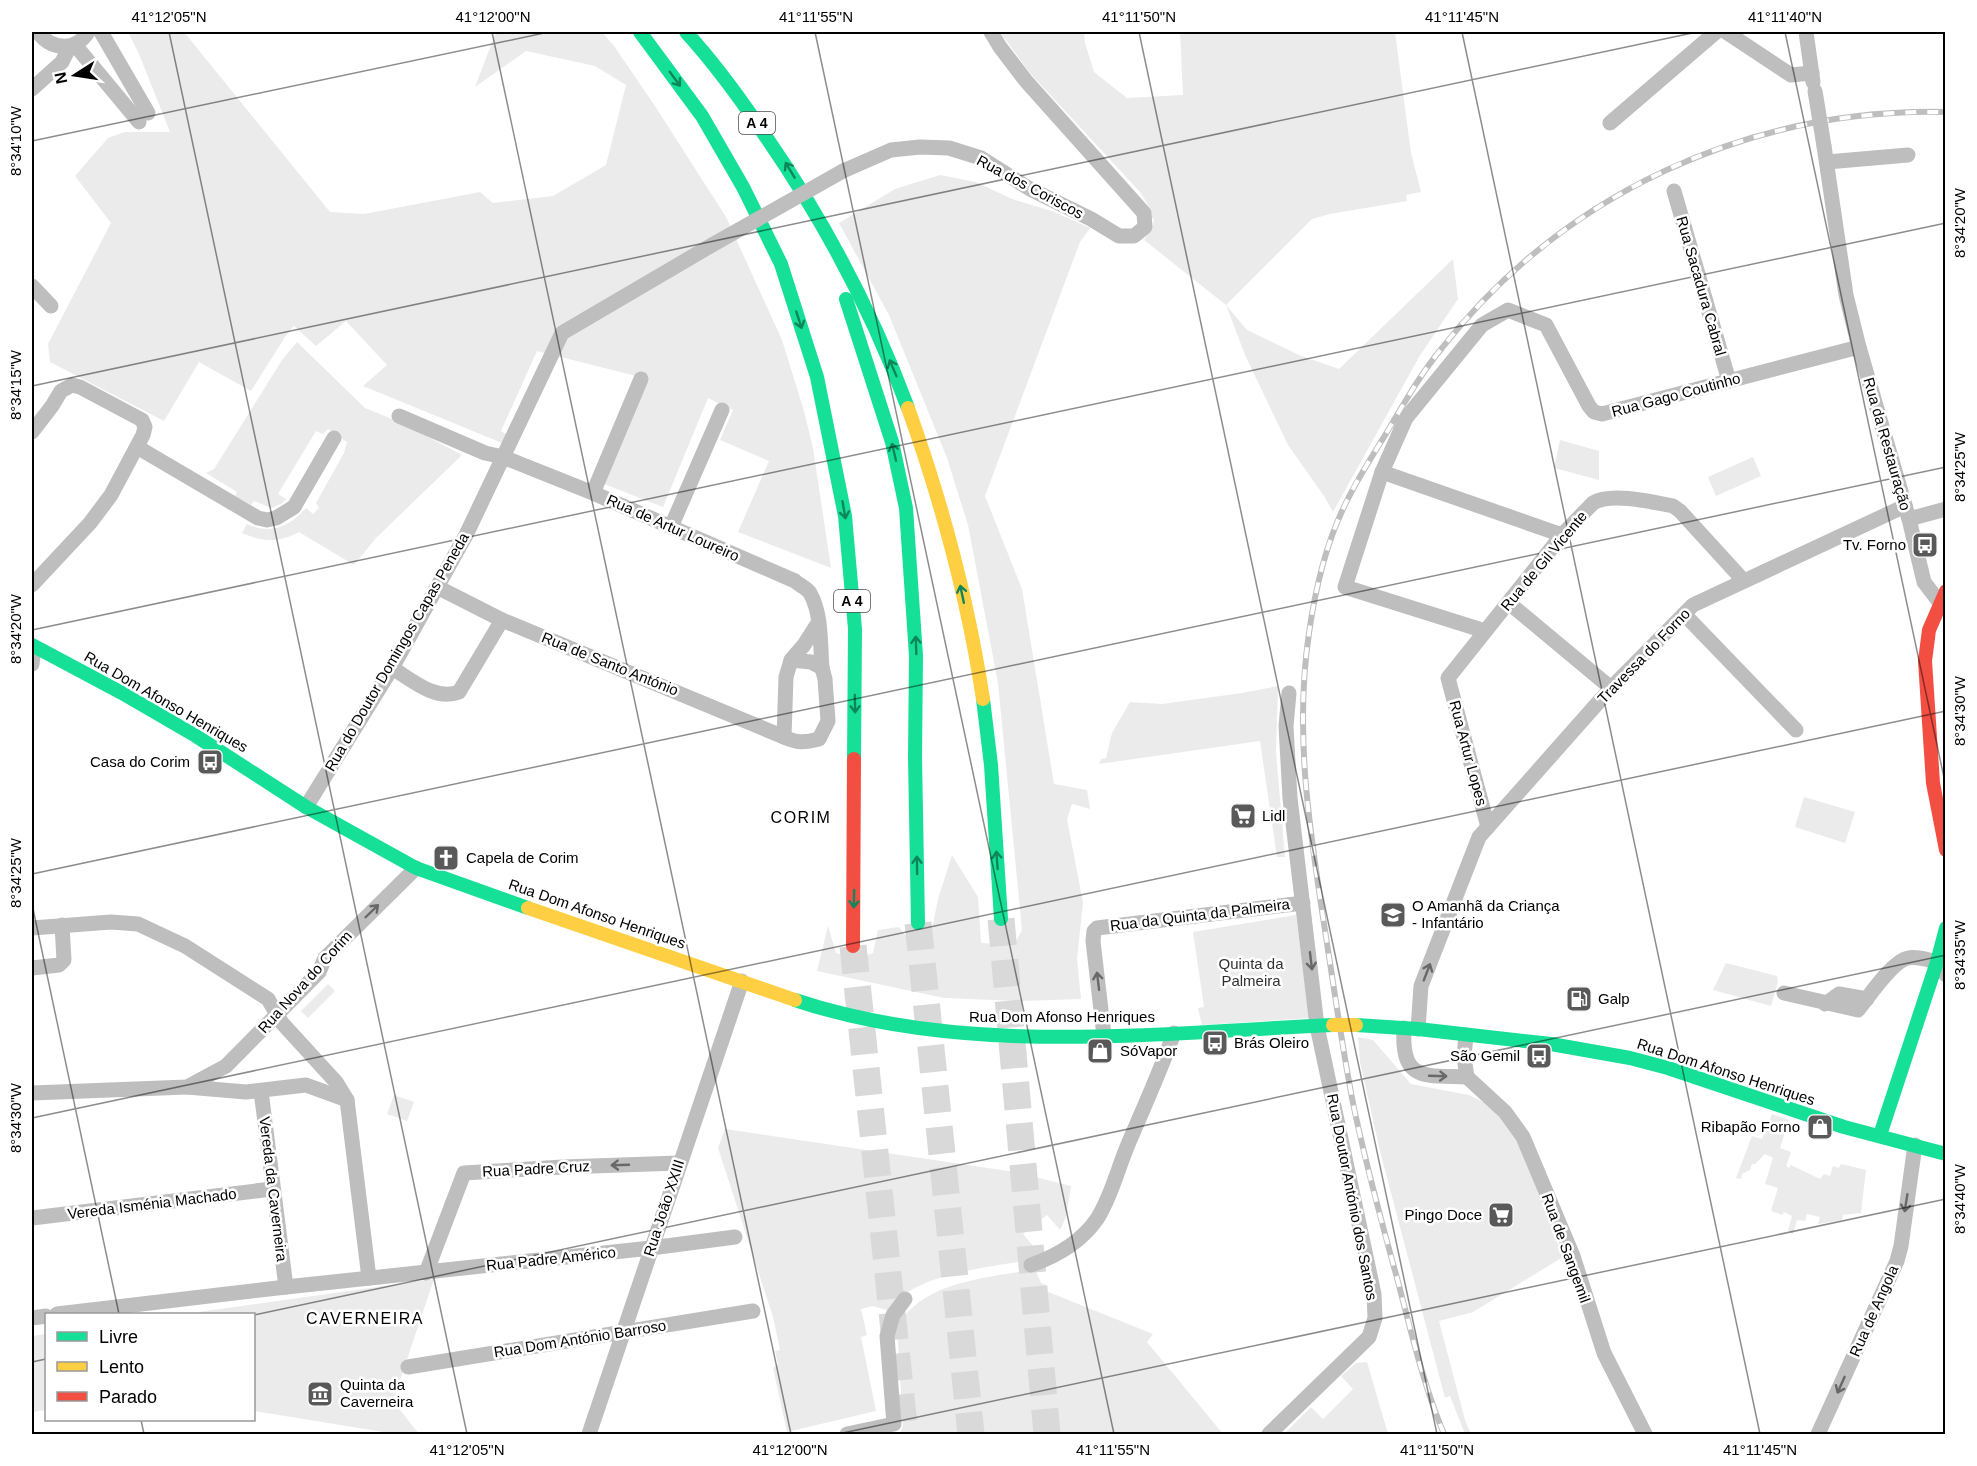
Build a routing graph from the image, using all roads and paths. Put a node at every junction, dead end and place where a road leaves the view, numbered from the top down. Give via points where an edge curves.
1 (38, 32) edge
2 (88, 32) edge
3 (101, 32) edge
4 (640, 32) edge
5 (686, 32) edge
6 (991, 32) edge
7 (1716, 32) edge
8 (1726, 32) edge
9 (1806, 32) edge
10 (72, 45) junction
11 (1812, 73) junction
12 (32, 89) edge
13 (1610, 123) dead end
14 (1826, 154) junction
15 (1908, 154) dead end
16 (1674, 191) dead end
17 (820, 221) junction
18 (32, 286) edge
19 (51, 306) dead end
20 (562, 333) joint
21 (1859, 347) junction
22 (641, 379) dead end
23 (1729, 381) junction
24 (722, 410) dead end
25 (399, 416) dead end
26 (32, 432) edge
27 (334, 438) dead end
28 (137, 447) junction
29 (504, 457) junction
30 (1382, 472) junction
31 (593, 493) junction
32 (1946, 509) edge
33 (1907, 513) junction
34 (671, 527) junction
35 (1562, 535) junction
36 (1743, 580) junction
37 (32, 585) edge
38 (437, 587) junction
39 (1944, 600) edge
40 (1509, 603) junction
41 (1684, 614) junction
42 (502, 620) junction
43 (818, 623) junction
44 (1485, 631) junction
45 (33, 646) edge
46 (791, 660) junction
47 (32, 664) edge
48 (392, 668) junction
49 (822, 668) junction
50 (1448, 678) joint
51 (1611, 688) junction
52 (1289, 693) dead end
53 (1796, 730) dead end
54 (784, 737) junction
55 (306, 807) junction
56 (1488, 827) junction
57 (1945, 847) edge
58 (416, 868) junction
59 (1304, 903) junction
60 (1001, 919) tunnel mouth
61 (918, 923) tunnel mouth
62 (62, 926) junction
63 (32, 928) edge
64 (1946, 928) edge
65 (853, 946) tunnel mouth
66 (32, 968) edge
67 (1941, 968) edge
68 (742, 981) junction
69 (1784, 993) dead end
70 (277, 1016) junction
71 (1325, 1025) junction
72 (1411, 1029) junction
73 (1174, 1033) junction
74 (1466, 1035) junction
75 (1104, 1036) junction
76 (320, 1063) junction
77 (1467, 1077) junction
78 (306, 1085) junction
79 (187, 1087) junction
80 (261, 1090) junction
81 (32, 1093) edge
82 (347, 1100) junction
83 (1880, 1135) junction
84 (1916, 1145) junction
85 (1946, 1154) edge
86 (679, 1163) junction
87 (272, 1189) junction
88 (32, 1218) edge
89 (735, 1237) dead end
90 (651, 1248) junction
91 (1031, 1265) dead end
92 (432, 1272) junction
93 (369, 1278) junction
94 (286, 1287) junction
95 (905, 1299) dead end
96 (753, 1311) dead end
97 (65, 1313) edge
98 (623, 1332) junction
99 (408, 1367) dead end
100 (589, 1434) edge
101 (847, 1434) edge
102 (1269, 1434) edge
103 (1645, 1434) edge
104 (1818, 1434) edge

1 - 10 street via 53,45
2 - 10 street via 82,41
3 - 10 street via 143,117
4 -> 65 main road, A 4 via 702,116 743,187 781,264 817,377 845,516 855,629
17 -> 5 main road, A 4 via 778,152
6 - 20 street, Rua dos Coriscos, bridge via 1026,81 1144,213 1144,227 1134,236 1119,236 981,158 949,148 891,150 843,171
7 - 13 street
8 - 11 street via 1791,75
9 - 11 street, Rua da Restauração
10 - 12 street via 62,62
11 - 14 street, Rua da Restauração, bridge
14 - 15 street
14 - 21 street, Rua da Restauração via 1846,295
16 - 23 street, Rua Sacadura Cabral
60 -> 17 main road, A 4 via 987,733 978,672 936,487 868,308
61 -> 17 main road, A 4 via 916,656 906,508 874,381
18 - 19 street
20 - 29 street, Rua do Doutor Domingos Capas Peneda
21 - 23 street, Rua Gago Coutinho
21 - 33 street, Rua da Restauração
22 - 31 street
23 - 30 street, Rua Gago Coutinho via 1611,412 1594,412 1546,325 1508,310 1482,325 1406,418
24 - 34 street
25 - 29 street, Rua de Artur Loureiro via 485,453
26 - 28 street via 61,391 72,384 142,420 143,435
27 - 28 street via 294,507 267,520
28 - 37 street via 104,505
29 - 31 street, Rua de Artur Loureiro
29 - 38 street, Rua do Doutor Domingos Capas Peneda
30 - 35 street
30 - 44 street via 1345,587
31 - 34 street, Rua de Artur Loureiro
32 - 33 street, Travessa do Forno
33 - 36 street, Travessa do Forno
33 - 39 street, Rua da Restauração via 1924,582
34 - 43 street, Rua de Artur Loureiro via 795,581 809,591
35 - 36 street, Rua de Gil Vicente via 1598,500 1612,498 1673,506
35 - 40 street, Rua de Gil Vicente
36 - 41 street, Travessa do Forno via 1693,605
38 - 42 street, Rua de Santo António
38 - 48 street, Rua do Doutor Domingos Capas Peneda
39 - 57 main road, Rua da Restauração via 1929,630 1925,671 1933,783
40 - 44 street, Rua de Gil Vicente
40 - 51 street
41 - 51 street, Travessa do Forno
41 - 53 street
42 - 48 street via 459,692 437,694
42 - 54 street, Rua de Santo António
43 - 46 street
43 - 49 street, Rua de Artur Loureiro
44 - 50 street, Rua de Gil Vicente
45 - 47 street
45 - 55 main road, Rua Dom Afonso Henriques via 196,736
46 - 49 street via 811,662
46 - 54 street via 786,677
48 - 55 street, Rua do Doutor Domingos Capas Peneda
49 - 54 street, Rua de Santo António via 828,721 824,731 819,739 805,743
50 - 56 street, Rua Artur Lopes
51 - 56 street, Travessa do Forno
52 - 59 street, Rua Doutor António dos Santos via 1286,758
55 - 58 main road, Rua Dom Afonso Henriques
72 -> 56 street, Travessa do Forno via 1421,986 1479,837
58 - 68 main road, Rua Dom Afonso Henriques
70 -> 58 street, Rua Nova do Corim via 319,972 325,958
59 -> 71 street, Rua Doutor António dos Santos
75 -> 59 street, Rua da Quinta da Palmeira via 1093,941 1097,928
62 - 63 street
62 - 66 street via 64,960 59,965
62 - 70 street via 111,922 138,924 155,931 268,999
64 - 67 main road
67 - 69 street via 1920,958 1901,960 1858,1010
67 - 83 main road
68 - 75 main road, Rua Dom Afonso Henriques via 829,1011 891,1025 973,1035
68 - 86 street, Rua João XXIII
70 - 76 street
70 - 79 street, Rua Nova do Corim via 226,1066
71 - 72 main road, Rua Dom Afonso Henriques, bridge
71 - 73 main road, Rua Dom Afonso Henriques
71 - 102 street, Rua Doutor António dos Santos via 1374,1294 1375,1318 1369,1337
72 - 74 main road, Rua Dom Afonso Henriques
72 -> 77 street via 1403,1046 1414,1071
73 - 75 main road, Rua Dom Afonso Henriques
73 - 91 street via 1096,1220 1054,1257
74 - 77 street
74 - 83 main road, Rua Dom Afonso Henriques via 1630,1058
76 - 78 street via 316,1075
76 - 82 street
77 - 103 street, Rua de Sangemil via 1505,1112 1523,1137 1573,1256 1604,1353
78 - 80 street, Rua Nova do Corim
78 - 82 street, Rua Nova do Corim
79 - 80 street, Rua Nova do Corim
79 - 81 street, Rua Nova do Corim
80 - 87 street, Vereda da Caverneira
82 - 93 street
83 - 84 main road, Rua Dom Afonso Henriques
84 - 85 main road, Rua Dom Afonso Henriques
84 -> 104 street, Rua de Angola via 1901,1246 1893,1272
86 - 90 street, Rua João XXIII
86 -> 92 street, Rua Padre Cruz via 464,1173
87 - 88 street, Vereda Isménia Machado
87 - 94 street, Vereda da Caverneira
89 - 90 street, Rua Padre Américo
90 - 92 street, Rua Padre Américo
90 - 98 street, Rua João XXIII
92 - 93 street, Rua Padre Américo
93 - 94 street, Rua Padre Américo
94 - 97 street, Rua Padre Américo
95 - 101 street via 893,1315 887,1336 894,1424
96 - 98 street, Rua Dom António Barroso
98 - 99 street, Rua Dom António Barroso
98 - 100 street, Rua João XXIII

